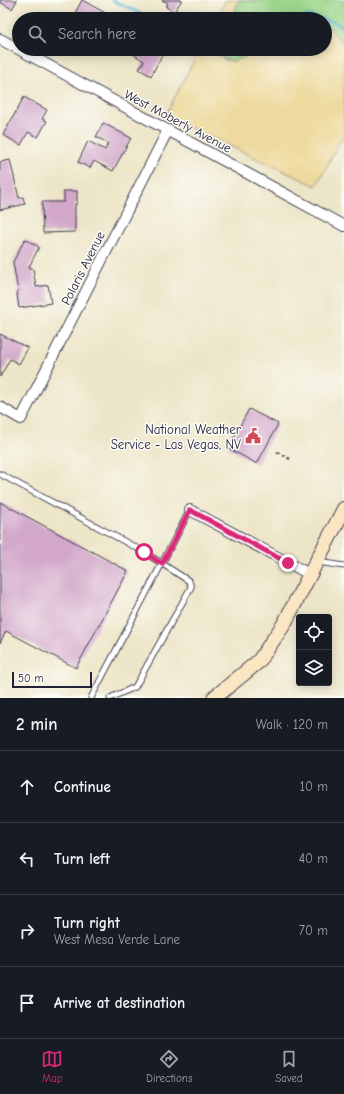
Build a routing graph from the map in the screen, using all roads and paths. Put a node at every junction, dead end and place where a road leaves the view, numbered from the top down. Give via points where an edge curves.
1 (0, 39) edge
2 (12, 46) edge
3 (31, 56) edge
4 (168, 130) junction
5 (344, 226) edge
6 (0, 407) edge
7 (277, 452) dead end
8 (290, 459) dead end
9 (0, 474) edge
10 (344, 509) edge
11 (190, 510) joint
12 (162, 564) junction
13 (344, 566) edge
14 (314, 568) junction
15 (91, 698) edge
16 (110, 698) edge
17 (214, 698) edge

1 - 2 street, West Moberly Avenue
3 - 4 street, West Moberly Avenue
4 - 5 street, West Moberly Avenue
4 - 6 street, Polaris Avenue via 21,418
7 - 8 path
9 - 12 lane
10 - 14 main road
11 - 12 lane
11 - 14 street
12 - 15 lane
12 - 16 lane via 189,581 192,587 135,687
13 - 14 lane
14 - 17 main road via 284,624 259,661

